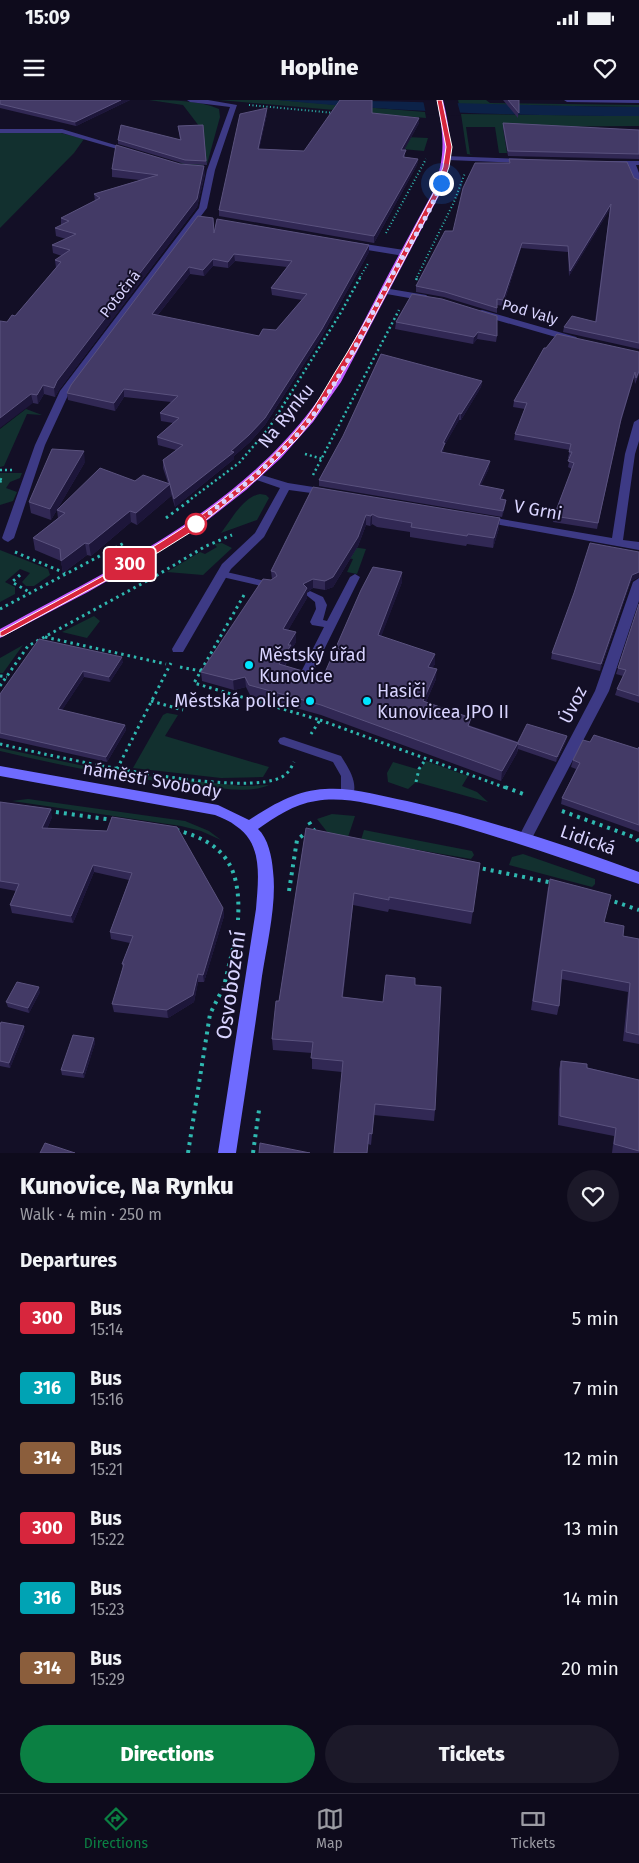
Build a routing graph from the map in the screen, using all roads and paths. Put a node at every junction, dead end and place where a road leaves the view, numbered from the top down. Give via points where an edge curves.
1 (190, 100) edge
2 (440, 100) edge
3 (566, 100) edge
4 (639, 101) edge
5 (234, 106) junction
6 (339, 113) edge
7 (0, 131) edge
8 (135, 152) edge
9 (427, 157) dead end
10 (448, 158) junction
11 (539, 161) edge
12 (603, 162) edge
13 (635, 163) edge
14 (466, 170) dead end
15 (639, 182) edge
16 (347, 244) edge
17 (376, 250) junction
18 (404, 253) junction
19 (384, 292) junction
20 (407, 295) junction
21 (433, 300) edge
22 (475, 311) edge
23 (585, 342) edge
24 (639, 422) edge
25 (305, 454) dead end
26 (323, 459) junction
27 (255, 476) junction
28 (286, 486) junction
29 (303, 489) junction
30 (342, 495) edge
31 (469, 516) edge
32 (161, 521) dead end
33 (263, 530) junction
34 (8, 538) dead end
35 (132, 539) dead end
36 (617, 542) junction
37 (639, 546) edge
38 (7, 550) dead end
39 (67, 574) junction
40 (222, 574) junction
41 (20, 576) dead end
42 (355, 577) dead end
43 (251, 582) junction
44 (639, 582) edge
45 (270, 585) edge
46 (31, 593) junction
47 (310, 594) edge
48 (0, 609) edge
49 (331, 625) junction
50 (0, 634) edge
51 (45, 637) junction
52 (178, 650) joint
53 (170, 665) junction
54 (201, 671) junction
55 (0, 676) edge
56 (304, 676) edge
57 (7, 677) junction
58 (0, 686) edge
59 (151, 701) junction
60 (183, 710) dead end
61 (320, 720) junction
62 (284, 742) dead end
63 (0, 744) edge
64 (303, 747) junction
65 (426, 759) junction
66 (117, 770) junction
67 (0, 771) edge
68 (416, 782) dead end
69 (347, 795) junction
70 (542, 803) junction
71 (39, 810) edge
72 (122, 821) edge
73 (308, 822) dead end
74 (249, 827) junction
75 (168, 829) edge
76 (525, 838) junction
77 (639, 842) edge
78 (465, 865) edge
79 (639, 878) edge
80 (562, 886) edge
81 (289, 893) dead end
82 (605, 898) edge
83 (639, 910) edge
84 (259, 1105) dead end
85 (188, 1153) edge
86 (227, 1153) edge
87 (253, 1153) edge

1 - 5 street
2 - 10 main road, Na Rynku via 449,140
3 - 4 street
5 - 6 path
5 - 34 street, Potočná via 208,170 202,217 129,304 65,391 40,445
7 - 8 street via 62,131
9 - 17 path
10 - 11 street
10 - 18 main road, Na Rynku via 437,192
12 - 13 street
13 - 15 street
14 - 20 path via 454,202
16 - 17 street
17 - 18 street
17 - 32 path via 269,428 239,463
18 - 19 main road, Na Rynku
19 - 20 street
19 - 27 main road, Na Rynku via 323,401 294,438
20 - 21 street
20 - 26 path
22 - 23 street, Pod Valy
24 - 36 street via 630,454
25 - 26 path
26 - 29 path
27 - 28 street
27 - 50 main road, Na Rynku via 206,517 161,547
28 - 29 street
28 - 33 street
29 - 30 street
31 - 36 street, V Grni
33 - 40 street
33 - 51 path via 217,540
35 - 39 path
36 - 37 street, V Grni
38 - 39 path
39 - 46 path
40 - 43 lane
40 - 52 street
41 - 46 path via 12,582
42 - 49 lane
43 - 45 lane
43 - 54 path
44 - 70 street, Úvoz via 602,691
46 - 48 path
47 - 49 lane via 317,596 324,606 316,622
49 - 56 lane
51 - 53 path
51 - 57 path via 28,646
52 - 53 path
53 - 54 path
53 - 59 path
54 - 61 path via 194,683
55 - 57 path
57 - 58 path
59 - 60 path
59 - 66 path
61 - 64 path
61 - 65 path
62 - 64 lane
63 - 66 path
64 - 66 path via 285,775 263,782 230,782
64 - 69 lane via 337,759 347,776
65 - 68 path
65 - 70 path
67 - 74 main road, náměstí Svobody via 207,807 227,813
69 - 74 main road via 325,794 294,801
69 - 76 main road via 451,817
70 - 76 street, Úvoz
70 - 77 path via 636,838
71 - 72 path
73 - 81 path via 319,838 303,835 297,840
74 - 86 main road, Osvobození via 262,850 266,881
75 - 85 path via 202,837 225,855 237,878 240,900 238,929 224,986 210,1014
76 - 79 main road, Lidická
78 - 80 path
82 - 83 path
84 - 87 path

